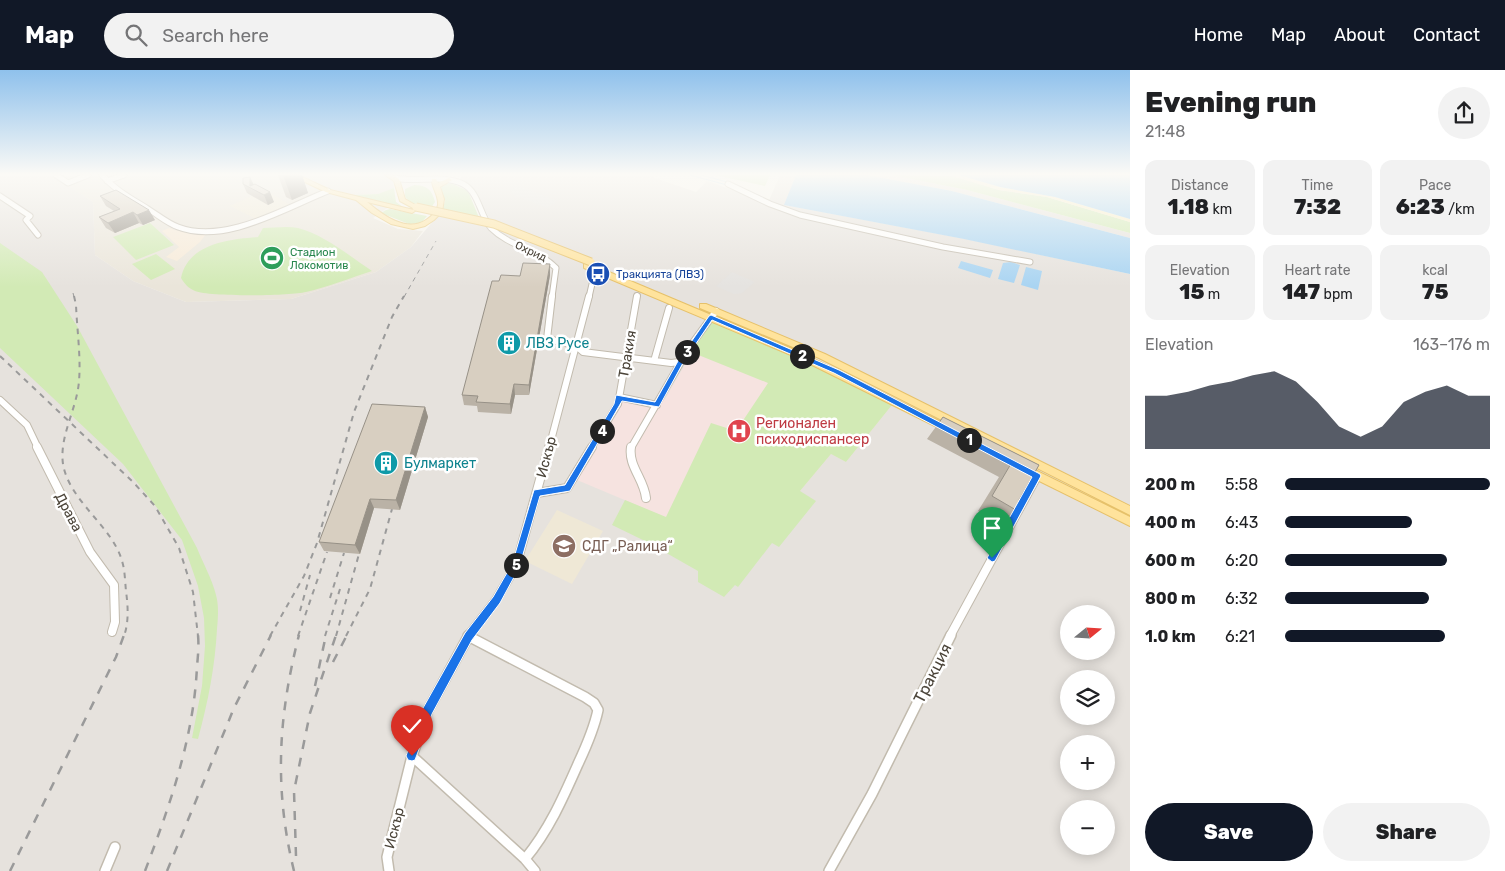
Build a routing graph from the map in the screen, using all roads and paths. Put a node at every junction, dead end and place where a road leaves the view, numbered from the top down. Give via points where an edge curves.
1 (19, 212) edge
2 (155, 212) edge
3 (275, 212) edge
4 (428, 212) edge
5 (437, 212) edge
6 (480, 212) edge
7 (792, 212) edge
8 (375, 214) edge
9 (38, 235) dead end
10 (1030, 262) dead end
11 (592, 284) dead end
12 (637, 295) dead end
13 (669, 308) dead end
14 (713, 314) junction
15 (576, 345) junction
16 (626, 358) junction
17 (654, 361) junction
18 (680, 362) junction
19 (619, 397) junction
20 (0, 400) edge
21 (657, 405) junction
22 (1040, 472) junction
23 (1053, 478) junction
24 (537, 493) junction
25 (646, 498) dead end
26 (1130, 511) edge
27 (1130, 522) edge
28 (112, 632) dead end
29 (468, 636) junction
30 (412, 756) junction
31 (115, 848) dead end
32 (525, 859) junction
33 (104, 871) edge
34 (389, 871) edge
35 (535, 871) edge
36 (829, 871) edge

1 - 9 street
2 - 3 street via 178,227 196,230 221,230
4 - 14 main road via 495,229
5 - 8 main road via 426,223 414,227
6 - 15 street, Охрид via 493,231 505,240 551,261 556,268 546,336 550,340
7 - 10 street via 943,247
11 - 15 street, Искър
12 - 16 street, Тракия
13 - 17 street
14 - 18 street
14 - 22 main road
15 - 16 street via 583,352
15 - 24 street, Искър
16 - 17 street
16 - 19 street, Тракия
17 - 18 street
18 - 21 street
19 - 21 street
19 - 24 street, Тракия via 618,404 567,488
20 - 28 street, Драва via 27,425 73,521 114,585 115,622
21 - 25 street via 631,448 634,469 642,480
22 - 23 main road
22 - 36 street, Тракция via 944,648 872,794
23 - 26 main road
23 - 27 main road
24 - 29 street, Искър via 516,566 496,600
29 - 30 street, Искър via 427,712
29 - 32 street via 585,697 598,710 595,726 556,816
30 - 32 street
30 - 34 street, Искър via 387,857
31 - 33 street
32 - 35 street

